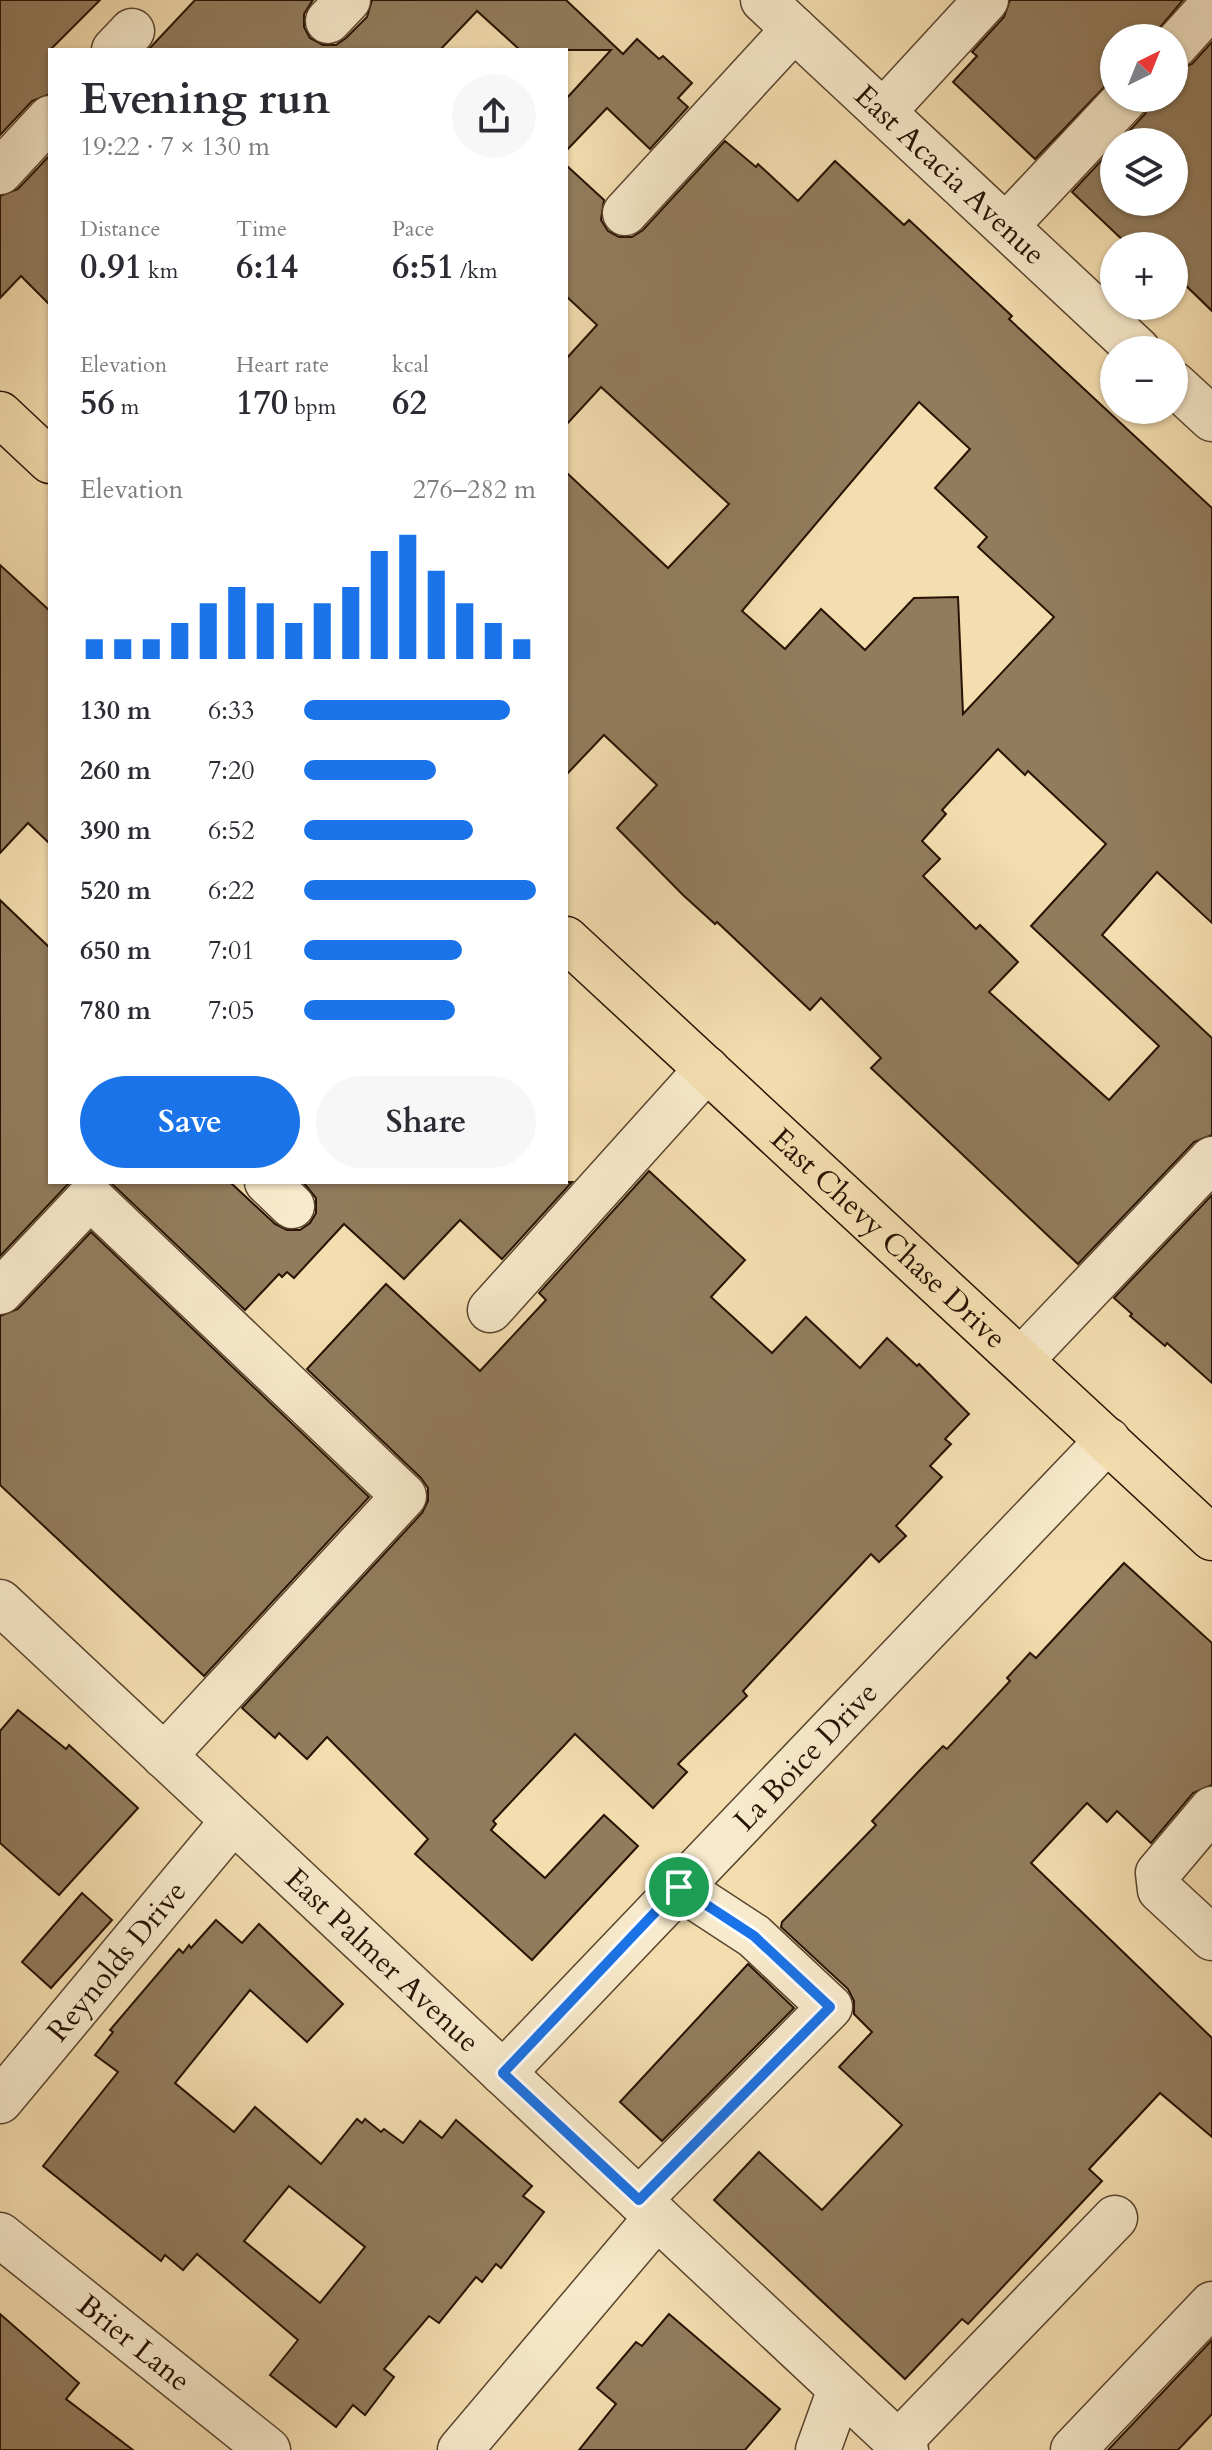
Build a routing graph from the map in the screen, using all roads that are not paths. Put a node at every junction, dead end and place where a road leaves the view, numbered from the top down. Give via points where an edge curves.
1 (986, 0) edge
2 (1212, 5) edge
3 (779, 15) edge
4 (1188, 32) edge
5 (883, 112) junction
6 (1113, 112) edge
7 (48, 120) edge
8 (0, 172) edge
9 (625, 213) dead end
10 (1006, 226) junction
11 (1123, 336) edge
12 (1188, 397) edge
13 (0, 414) edge
14 (1212, 419) edge
15 (48, 459) edge
16 (568, 941) edge
17 (707, 1069) junction
18 (1212, 1159) edge
19 (0, 1292) edge
20 (490, 1310) dead end
21 (1021, 1360) junction
22 (1108, 1440) junction
23 (1212, 1538) edge
24 (0, 1602) edge
25 (164, 1756) junction
26 (1212, 1809) edge
27 (233, 1821) junction
28 (679, 1887) junction
29 (1212, 1938) edge
30 (503, 2073) junction
31 (0, 2101) edge
32 (648, 2209) junction
33 (1115, 2218) dead end
34 (0, 2235) edge
35 (1212, 2304) edge
36 (840, 2389) junction
37 (902, 2446) edge
38 (268, 2450) edge
39 (460, 2450) edge
40 (818, 2450) edge
41 (1073, 2450) edge

1 - 5 street
2 - 4 street
3 - 5 street, East Acacia Avenue
3 - 9 street
5 - 10 street, East Acacia Avenue
6 - 10 street
7 - 8 street
10 - 11 street, East Acacia Avenue
12 - 14 street
13 - 15 main road
16 - 17 main road, East Chevy Chase Drive
17 - 20 street
17 - 21 main road, East Chevy Chase Drive
18 - 21 street
19 - 25 street via 90,1197 404,1496
21 - 22 main road, East Chevy Chase Drive
22 - 23 main road, East Chevy Chase Drive
22 - 28 street, La Boice Drive
24 - 25 street, East Palmer Avenue
25 - 27 street, East Palmer Avenue
26 - 29 street via 1158,1873 1160,1890
27 - 30 street, East Palmer Avenue
27 - 31 street, Reynolds Drive
28 - 30 street, La Boice Drive
28 - 32 street via 754,1936 830,2007
30 - 32 street, East Palmer Avenue
32 - 36 street, East Palmer Avenue
32 - 39 street
33 - 37 street
34 - 38 street, Brier Lane
35 - 41 street
36 - 37 street, East Palmer Avenue
36 - 40 street

